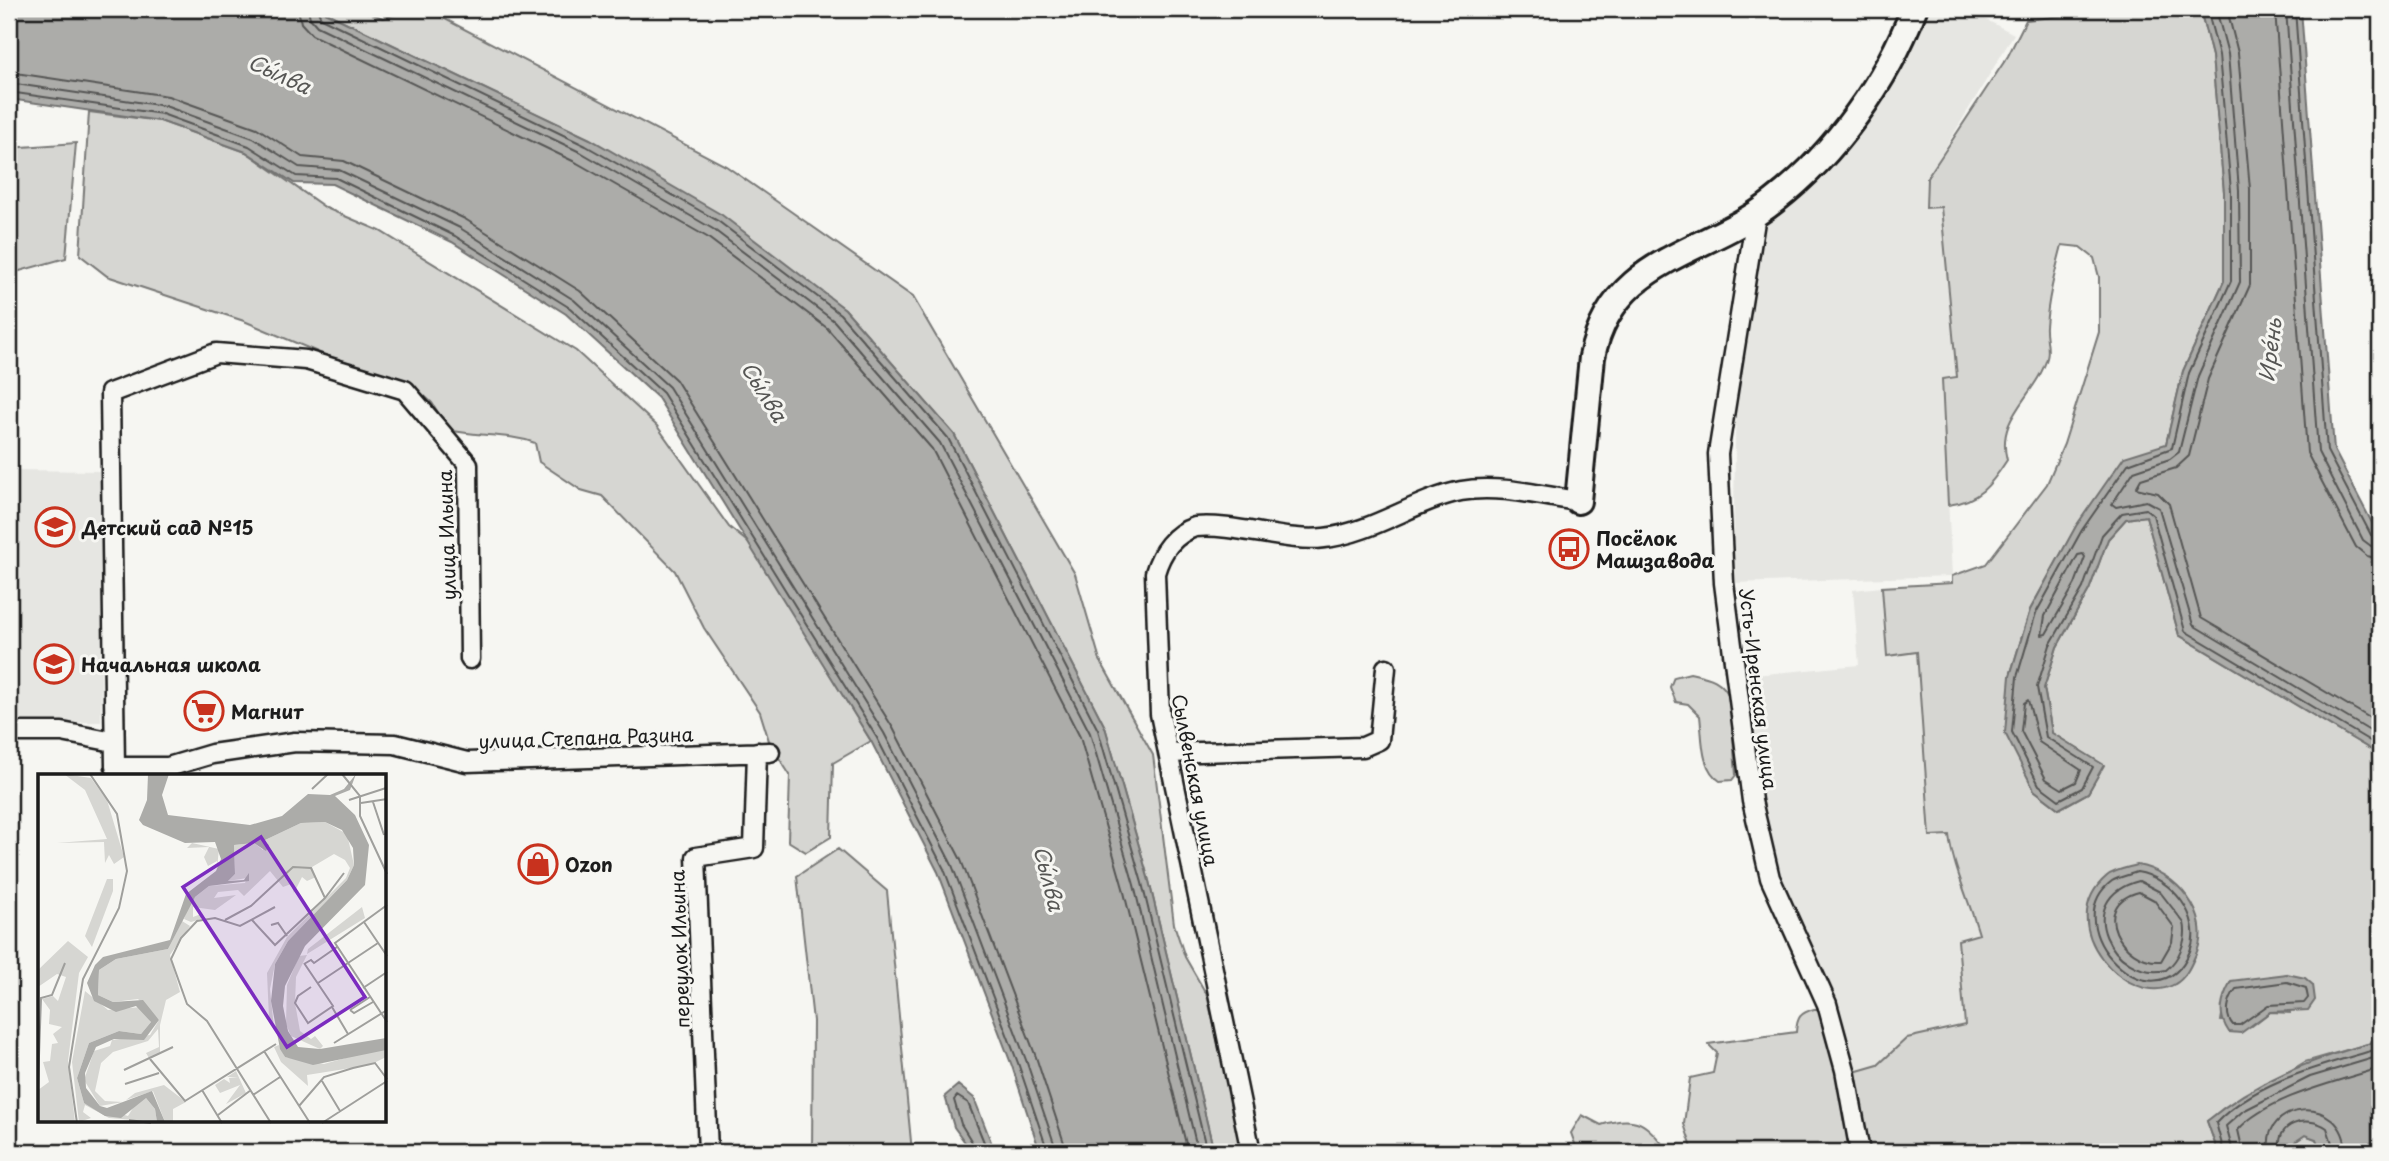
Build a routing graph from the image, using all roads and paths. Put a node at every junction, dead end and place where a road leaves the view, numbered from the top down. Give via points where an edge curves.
1 (1914, 9) edge
2 (1756, 215) junction
3 (1578, 501) joint
4 (470, 659) dead end
5 (1385, 668) dead end
6 (9, 732) edge
7 (114, 742) junction
8 (763, 752) joint
9 (1168, 753) junction
10 (708, 1152) edge
11 (1251, 1152) edge
12 (1860, 1152) edge

1 - 2 street via 1874,87 1844,129 1802,176
2 - 3 street via 1643,275 1612,305 1596,336 1592,357
2 - 12 street, Усть-Иренская улица via 1718,454 1725,588 1752,802 1770,878 1827,1004
3 - 9 street, Сылвенская улица via 1464,490 1388,521 1324,538 1205,526 1187,530 1162,554 1155,573 1157,688
4 - 7 street, улица Ильина via 468,464 405,390 306,360 216,353 110,393
5 - 9 street via 1379,740 1363,747
6 - 7 street via 62,732
7 - 8 street, улица Степана Разина via 114,767 168,767 212,754 295,742 396,744 467,762
8 - 10 street, переулок Ильина via 754,848 696,857
9 - 11 street, Сылвенская улица

